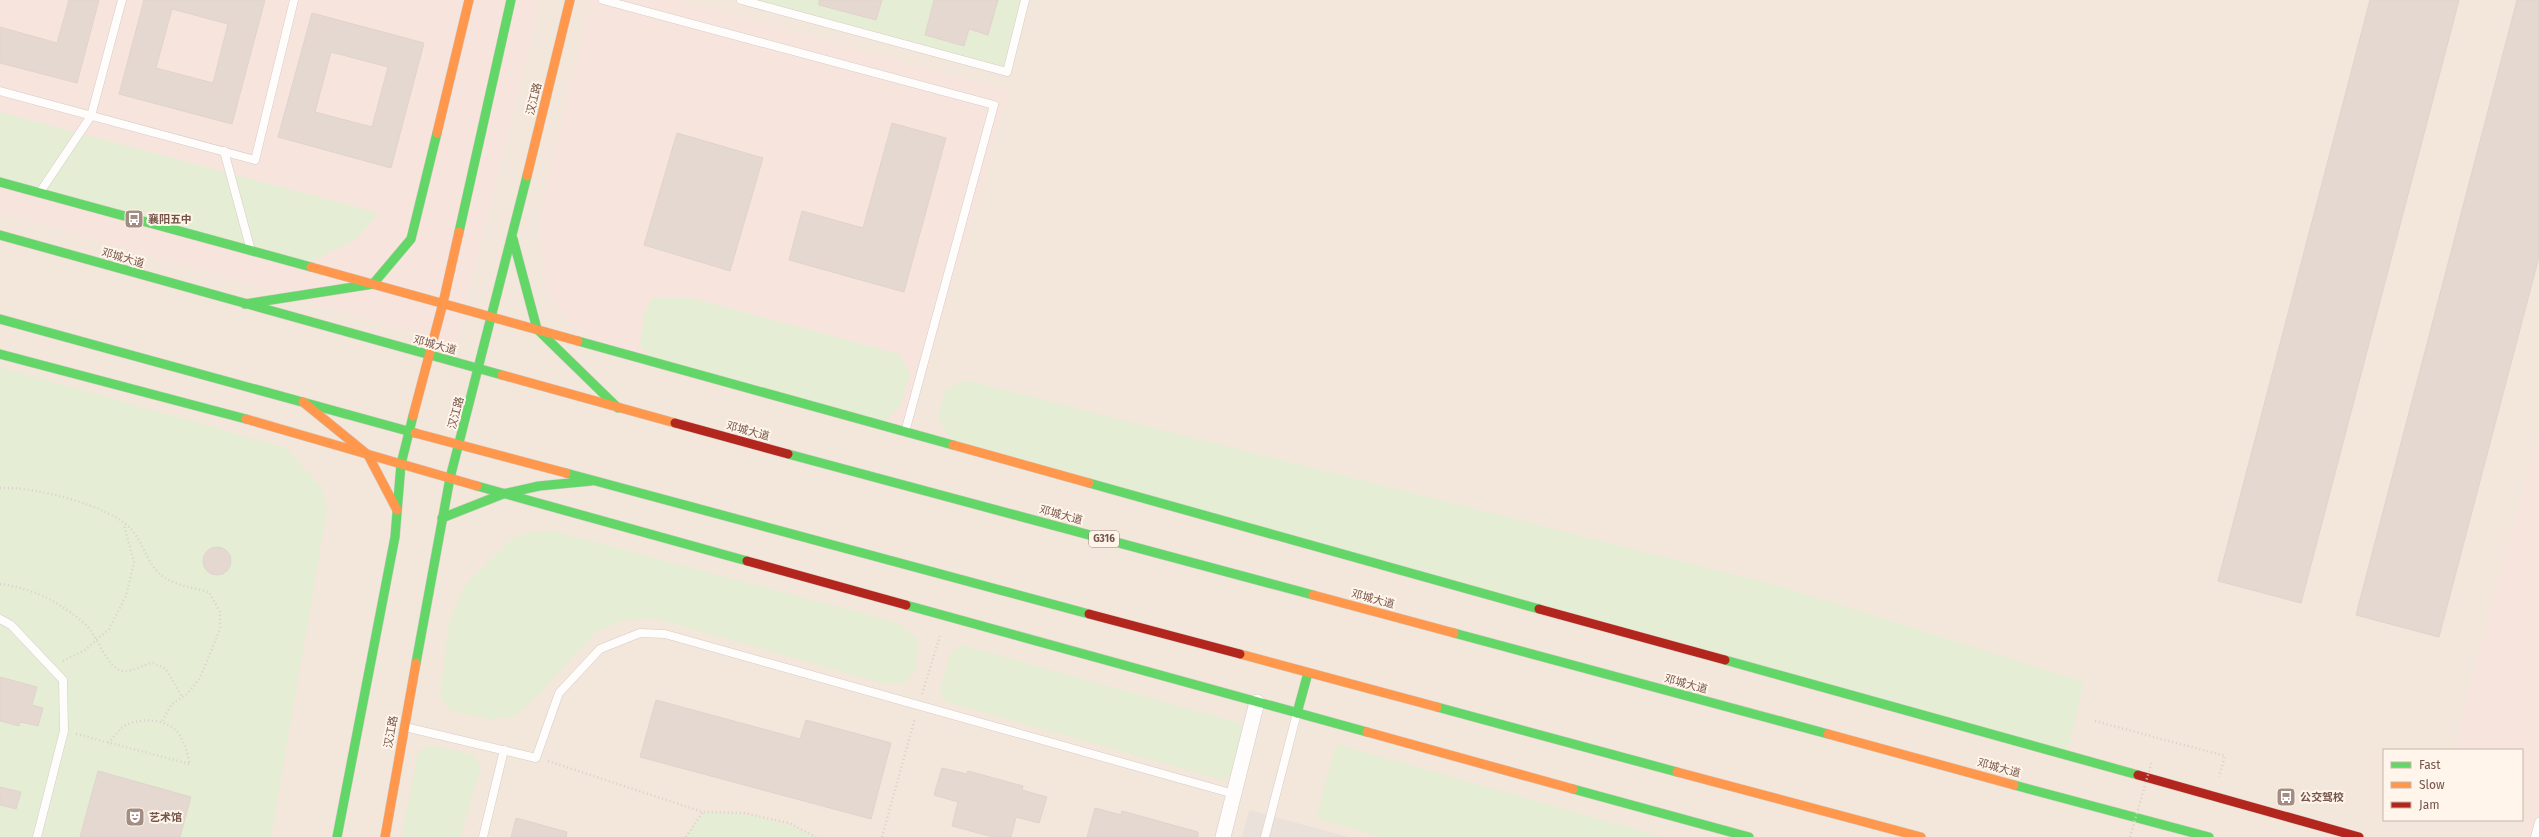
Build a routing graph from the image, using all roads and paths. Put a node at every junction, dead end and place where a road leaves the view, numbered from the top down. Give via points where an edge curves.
1 (122, 0) edge
2 (294, 0) edge
3 (469, 0) edge
4 (511, 0) edge
5 (570, 0) edge
6 (603, 0) edge
7 (741, 0) edge
8 (1025, 0) edge
9 (0, 91) edge
10 (91, 116) junction
11 (224, 151) junction
12 (0, 182) edge
13 (39, 193) junction
14 (0, 235) edge
15 (513, 237) junction
16 (251, 250) junction
17 (373, 284) junction
18 (443, 303) junction
19 (245, 304) junction
20 (493, 317) junction
21 (0, 319) edge
22 (537, 329) junction
23 (0, 354) edge
24 (427, 356) junction
25 (479, 370) junction
26 (303, 402) junction
27 (618, 408) junction
28 (410, 431) junction
29 (905, 432) junction
30 (460, 445) junction
31 (368, 455) junction
32 (401, 464) junction
33 (450, 478) junction
34 (592, 480) junction
35 (0, 488) edge
36 (503, 494) junction
37 (397, 510) junction
38 (442, 518) junction
39 (124, 524) junction
40 (0, 584) edge
41 (946, 616) junction
42 (0, 619) edge
43 (97, 640) junction
44 (51, 667) junction
45 (1308, 673) junction
46 (182, 697) junction
47 (1257, 702) junction
48 (919, 706) junction
49 (1297, 713) junction
50 (2095, 721) dead end
51 (161, 723) junction
52 (404, 726) junction
53 (64, 731) junction
54 (108, 743) junction
55 (504, 750) junction
56 (536, 758) junction
57 (2152, 761) dead end
58 (2211, 777) dead end
59 (1234, 794) junction
60 (703, 812) junction
61 (2539, 822) edge
62 (37, 837) edge
63 (337, 837) edge
64 (385, 837) edge
65 (483, 837) edge
66 (686, 837) edge
67 (816, 837) edge
68 (882, 837) edge
69 (1223, 837) edge
70 (1265, 837) edge
71 (1749, 837) edge
72 (1921, 837) edge
73 (2130, 837) edge
74 (2209, 837) edge
75 (2359, 837) edge
76 (2535, 837) edge

1 - 10 lane
2 - 11 lane via 255,160
3 - 17 main road via 411,239
4 - 18 main road
5 - 15 main road, 汉江路
6 - 29 lane via 994,105
7 - 8 lane via 1007,72
9 - 10 lane
10 - 11 lane
10 - 13 lane
11 - 16 lane
12 - 13 main road
13 - 16 main road
14 - 19 main road, 邓城大道 / G316
15 - 20 main road, 汉江路
15 - 22 main road
16 - 17 main road
17 - 18 main road
17 - 19 main road
18 - 20 main road
18 - 24 main road
19 - 24 main road, 邓城大道 / G316
20 - 22 main road
20 - 25 main road, 汉江路
21 - 26 main road via 266,396
22 - 27 main road
22 - 29 main road
23 - 31 main road via 260,418
24 - 25 main road, 邓城大道 / G316
24 - 28 main road
25 - 27 main road, 邓城大道 / G316
25 - 30 main road, 汉江路
26 - 28 main road
26 - 31 main road
27 - 74 main road, 邓城大道 / G316
28 - 30 main road
28 - 32 main road
29 - 75 main road
30 - 33 main road, 汉江路
30 - 34 main road
31 - 32 main road
31 - 37 main road
32 - 33 main road
32 - 37 main road
33 - 36 main road
33 - 38 main road, 汉江路
34 - 36 main road via 539,486
34 - 45 main road
35 - 39 path via 50,492 106,512
36 - 38 main road
36 - 41 main road
37 - 63 main road via 395,537
38 - 52 main road, 汉江路
39 - 43 path via 134,562 126,596 109,629
39 - 46 path via 132,529 156,570 173,582 209,592 220,612 220,630 200,678
40 - 43 path via 14,586 59,603 88,627
41 - 47 main road
41 - 48 path
42 - 44 lane via 11,625
43 - 44 path via 85,650
43 - 46 path via 114,668 124,672 153,663 166,669
44 - 53 lane via 63,680
45 - 49 main road
45 - 72 main road
46 - 51 path via 172,704
47 - 49 main road
47 - 59 street
48 - 56 lane via 665,634 640,633 600,649 559,692
48 - 59 lane
48 - 68 path
49 - 70 lane
49 - 71 main road
50 - 58 path via 2225,756 2218,779
51 - 54 path via 143,720 124,726
51 - 54 path via 177,731 186,745 190,764
52 - 55 lane
52 - 64 main road, 汉江路
53 - 54 path
53 - 62 lane
55 - 56 lane
55 - 65 lane
56 - 60 path
57 - 73 path, bridge
59 - 69 street
60 - 66 path
60 - 67 path via 744,813 789,823
61 - 76 lane

